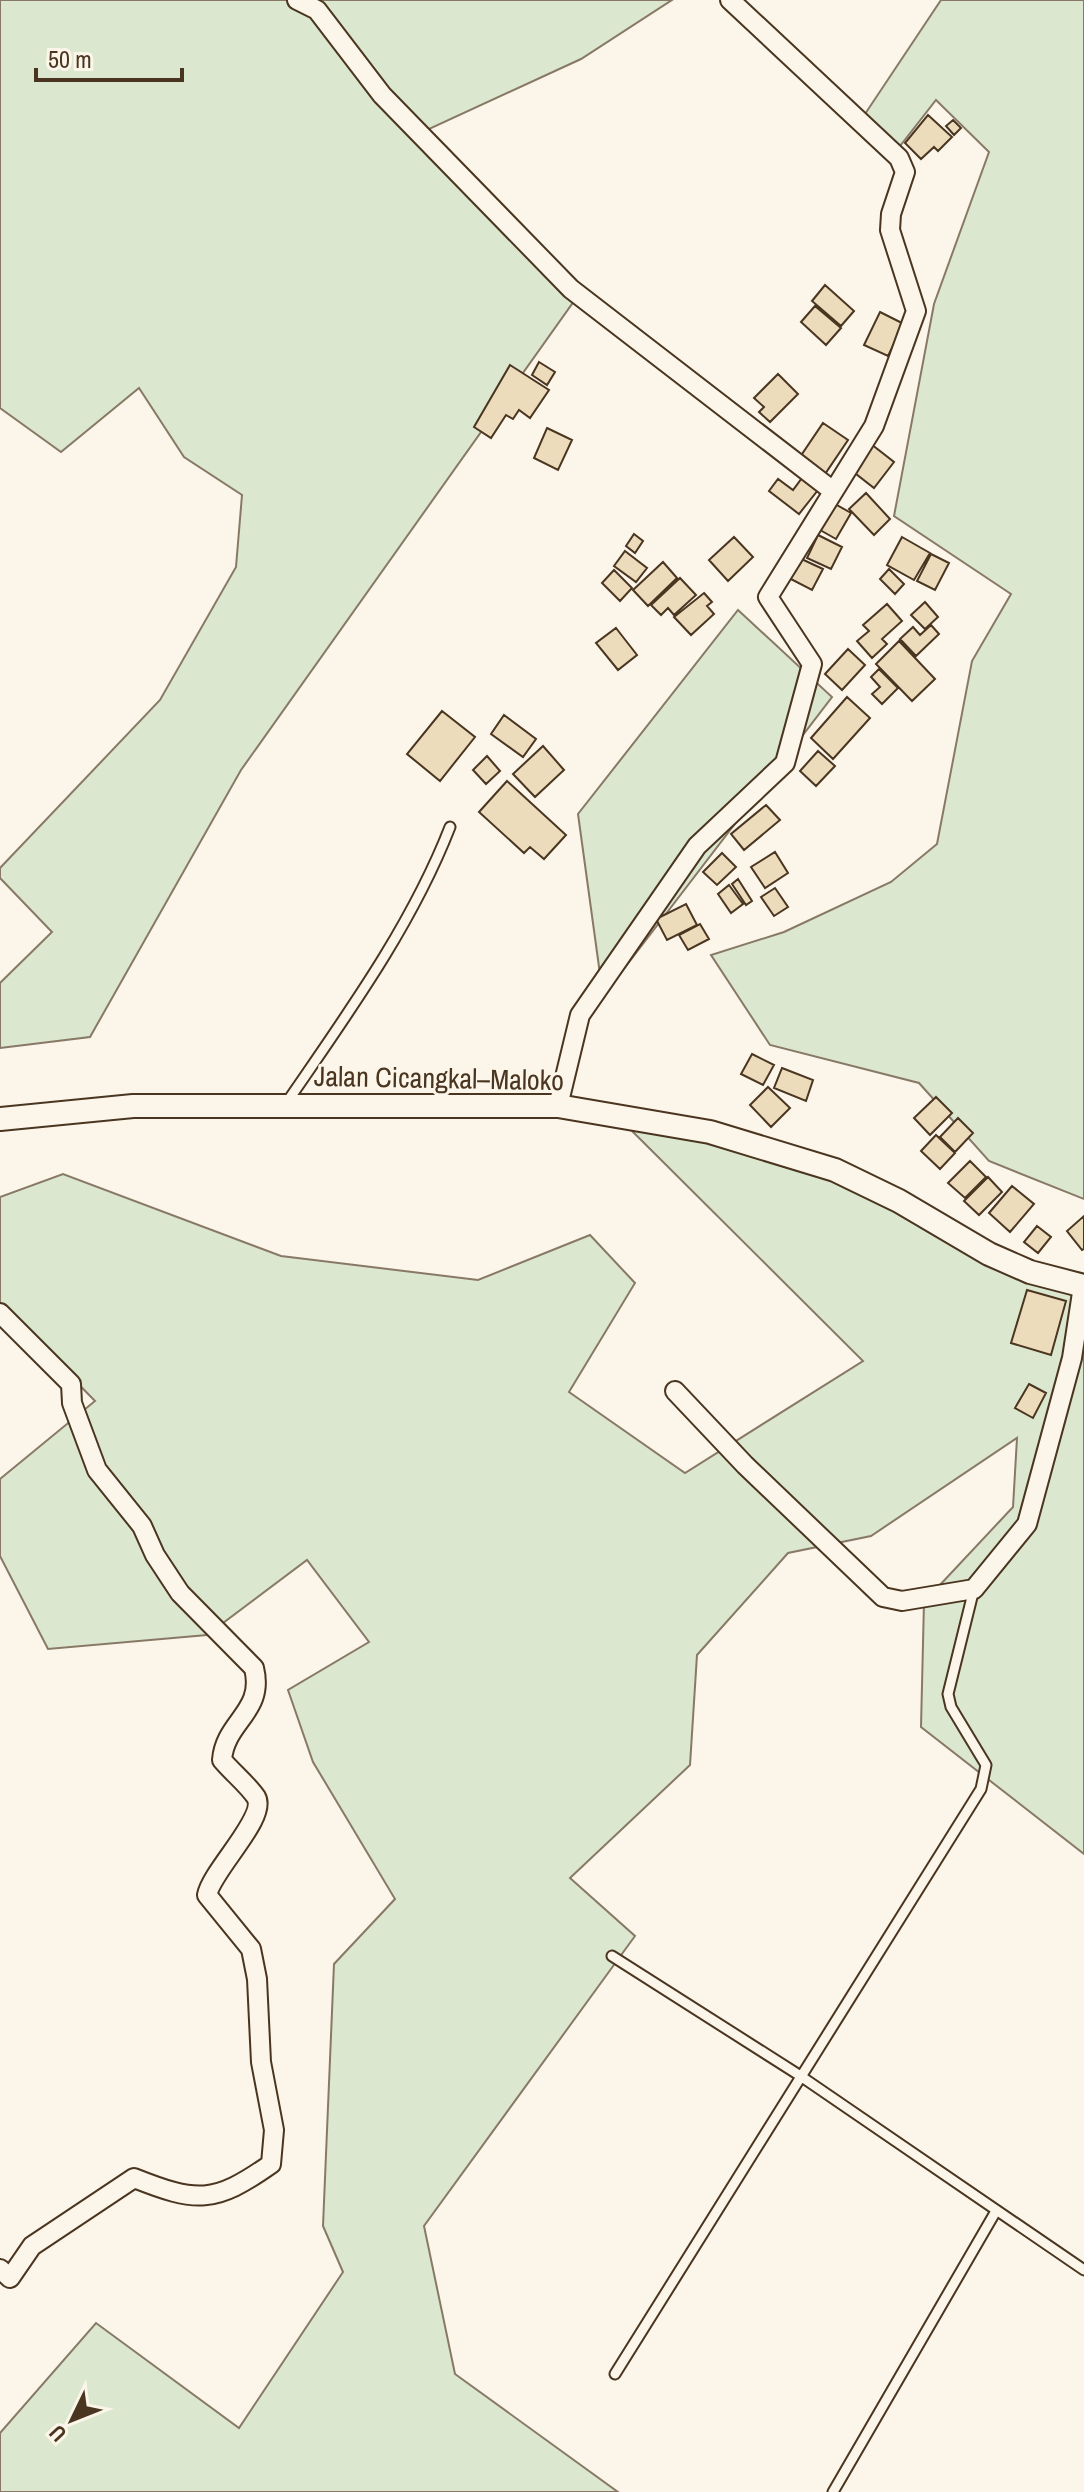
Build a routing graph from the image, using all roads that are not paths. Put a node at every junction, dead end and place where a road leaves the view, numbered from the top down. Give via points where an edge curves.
1 (297, 0) edge
2 (730, 0) edge
3 (833, 491) junction
4 (450, 827) dead end
5 (284, 1106) junction
6 (558, 1106) junction
7 (0, 1119) edge
8 (1084, 1286) edge
9 (0, 1313) edge
10 (675, 1391) dead end
11 (974, 1589) junction
12 (612, 1956) dead end
13 (799, 2075) junction
14 (996, 2211) junction
15 (0, 2269) edge
16 (1084, 2270) edge
17 (615, 2374) dead end
18 (833, 2492) edge

1 - 3 street via 317,10 382,95 571,289
2 - 3 street via 899,158 905,172 890,230 916,311 874,426
3 - 6 street via 768,597 812,664 785,763 697,846 580,1015
4 - 5 lane via 432,874 369,981
5 - 6 street, Jalan Cicangkal–Maloko
5 - 7 street, Jalan Cicangkal–Maloko via 133,1106
6 - 8 street, Jalan Cicangkal–Maloko via 710,1132 835,1170 989,1254
8 - 11 street via 1072,1358 1027,1524
9 - 15 street via 71,1384 72,1403 97,1470 142,1526 180,1593 254,1668 259,1685 255,1701 223,1744 222,1760 258,1799 259,1809 210,1880 207,1895 251,1949 261,2062 274,2130 271,2164 248,2180 202,2198 181,2196 134,2178 32,2246 10,2278
10 - 11 street via 883,1597 902,1601
11 - 13 lane via 948,1694 986,1765 981,1789
12 - 13 lane
13 - 14 lane
13 - 17 lane
14 - 16 lane
14 - 18 lane

